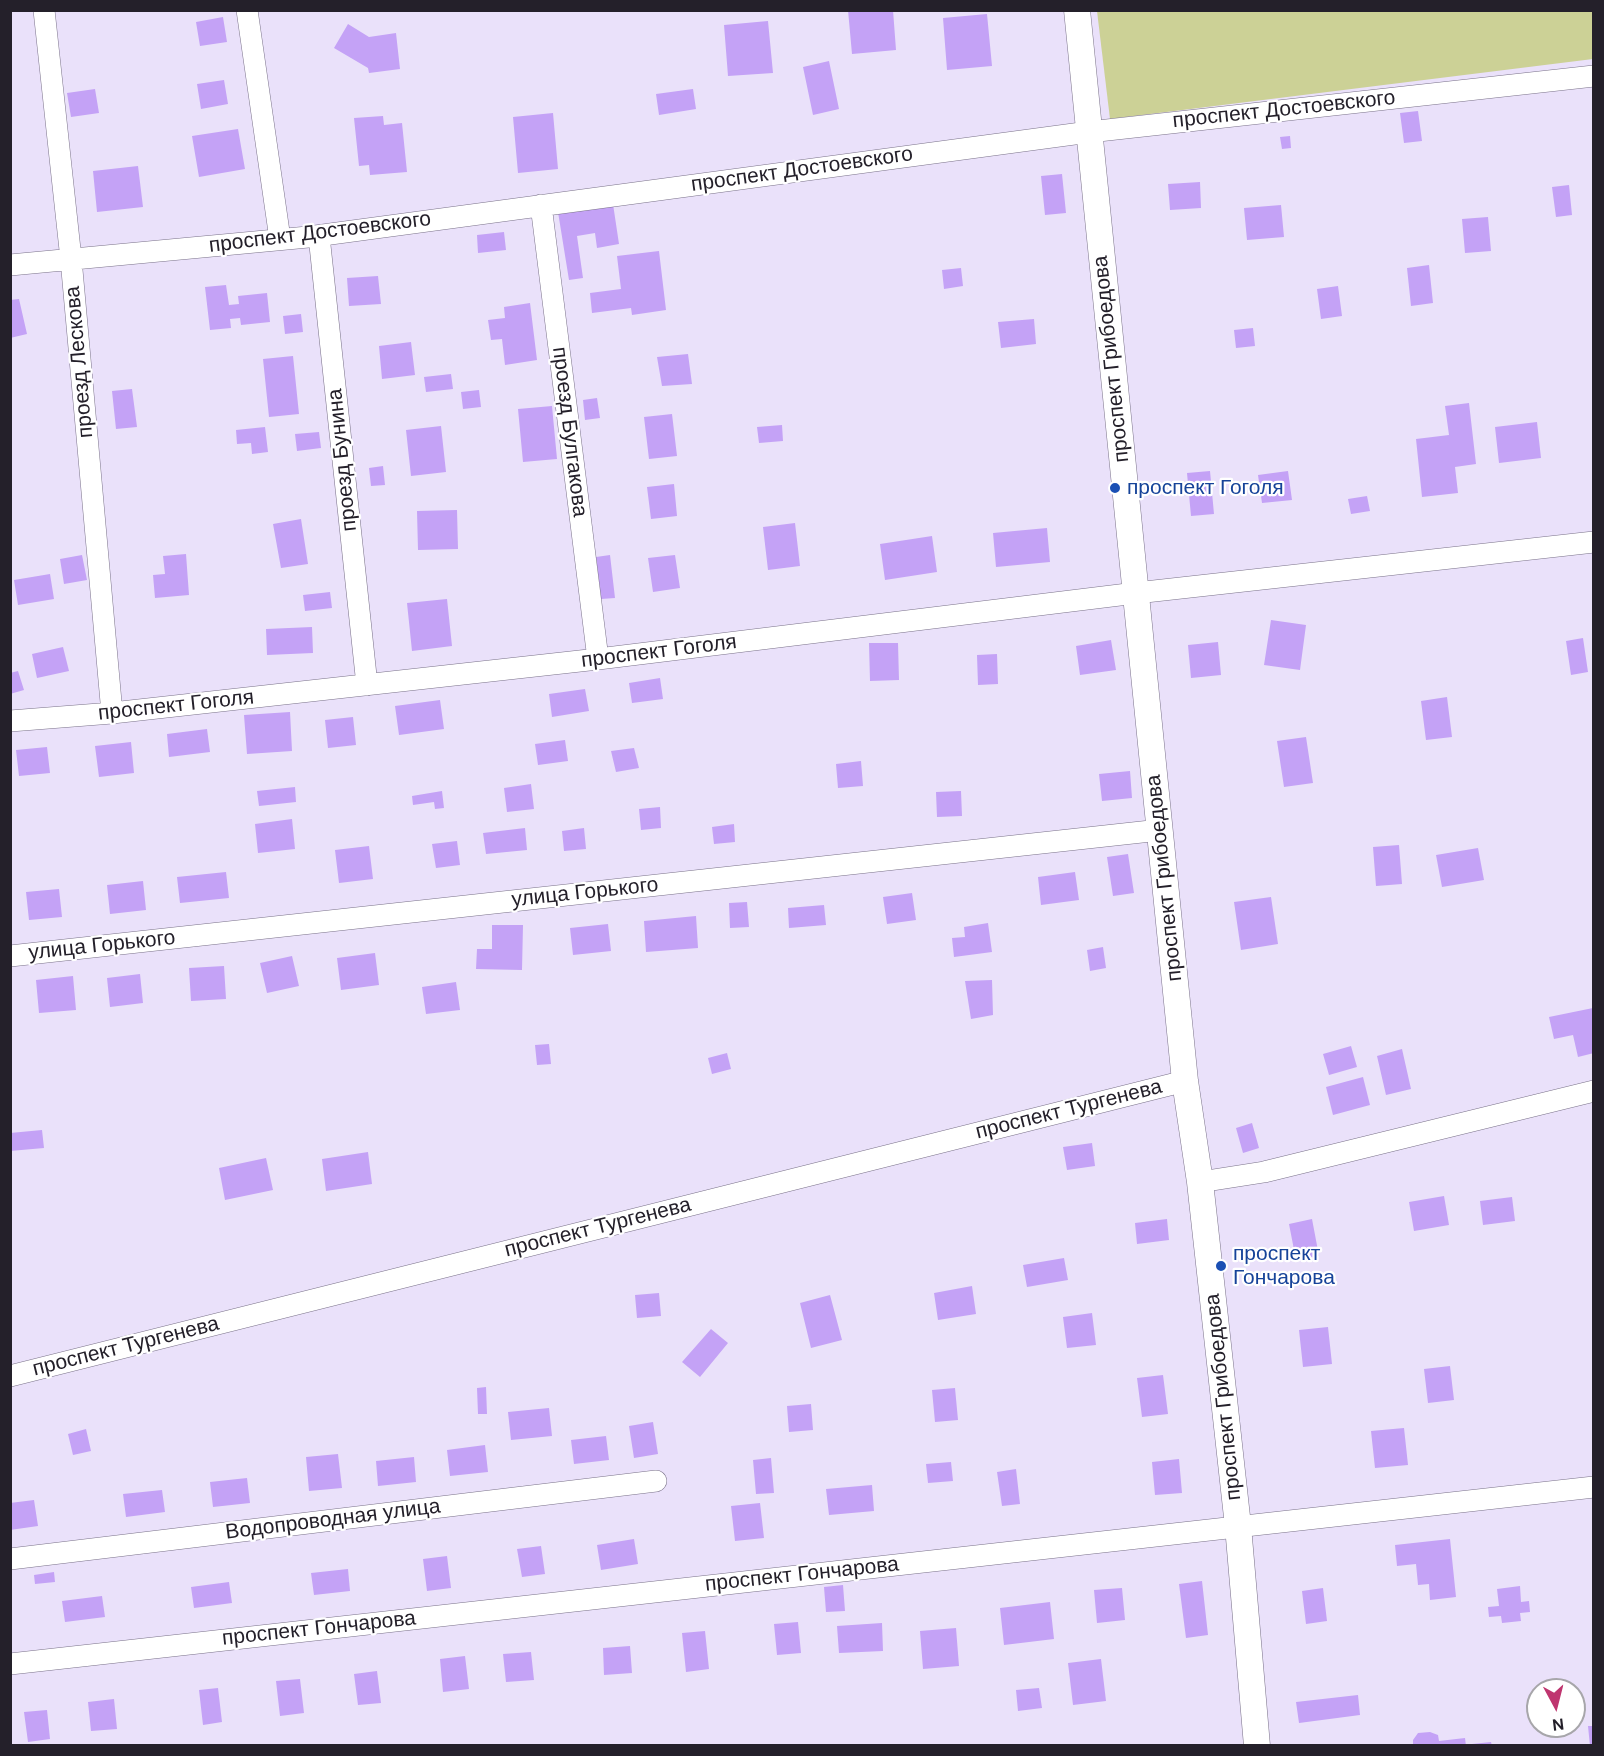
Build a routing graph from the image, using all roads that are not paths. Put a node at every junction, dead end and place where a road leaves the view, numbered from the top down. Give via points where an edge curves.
1 (44, 10) edge
2 (247, 10) edge
3 (1077, 10) edge
4 (1593, 76) edge
5 (1089, 132) junction
6 (541, 205) junction
7 (320, 236) junction
8 (280, 239) junction
9 (71, 259) junction
10 (10, 265) edge
11 (1593, 542) edge
12 (1136, 593) junction
13 (598, 659) junction
14 (367, 685) junction
15 (112, 713) junction
16 (10, 721) edge
17 (1160, 830) junction
18 (10, 956) edge
19 (1185, 1081) junction
20 (1593, 1091) edge
21 (1200, 1182) junction
22 (10, 1376) edge
23 (656, 1481) dead end
24 (1593, 1487) edge
25 (1238, 1526) junction
26 (10, 1559) edge
27 (10, 1664) edge
28 (1257, 1746) edge

1 - 9 street, проезд Лескова
2 - 8 street
3 - 5 street, проспект Грибоедова
4 - 5 street, проспект Достоевского
5 - 6 street, проспект Достоевского
5 - 12 street, проспект Грибоедова
6 - 7 street, проспект Достоевского
6 - 13 street, проезд Булгакова
7 - 8 street, проспект Достоевского
7 - 14 street, проезд Бунина
8 - 9 street, проспект Достоевского
9 - 10 street, проспект Достоевского
9 - 15 street, проезд Лескова
11 - 12 street, проспект Гоголя
12 - 13 street, проспект Гоголя
12 - 17 street, проспект Грибоедова
13 - 14 street, проспект Гоголя
14 - 15 street, проспект Гоголя
15 - 16 street, проспект Гоголя
17 - 18 street, улица Горького
17 - 19 street, проспект Грибоедова
19 - 21 street, проспект Грибоедова
19 - 22 street, проспект Тургенева
20 - 21 street via 1264,1172
21 - 25 street, проспект Грибоедова
23 - 26 street, Водопроводная улица
24 - 25 street, проспект Гончарова
25 - 27 street, проспект Гончарова
25 - 28 street, проспект Грибоедова

